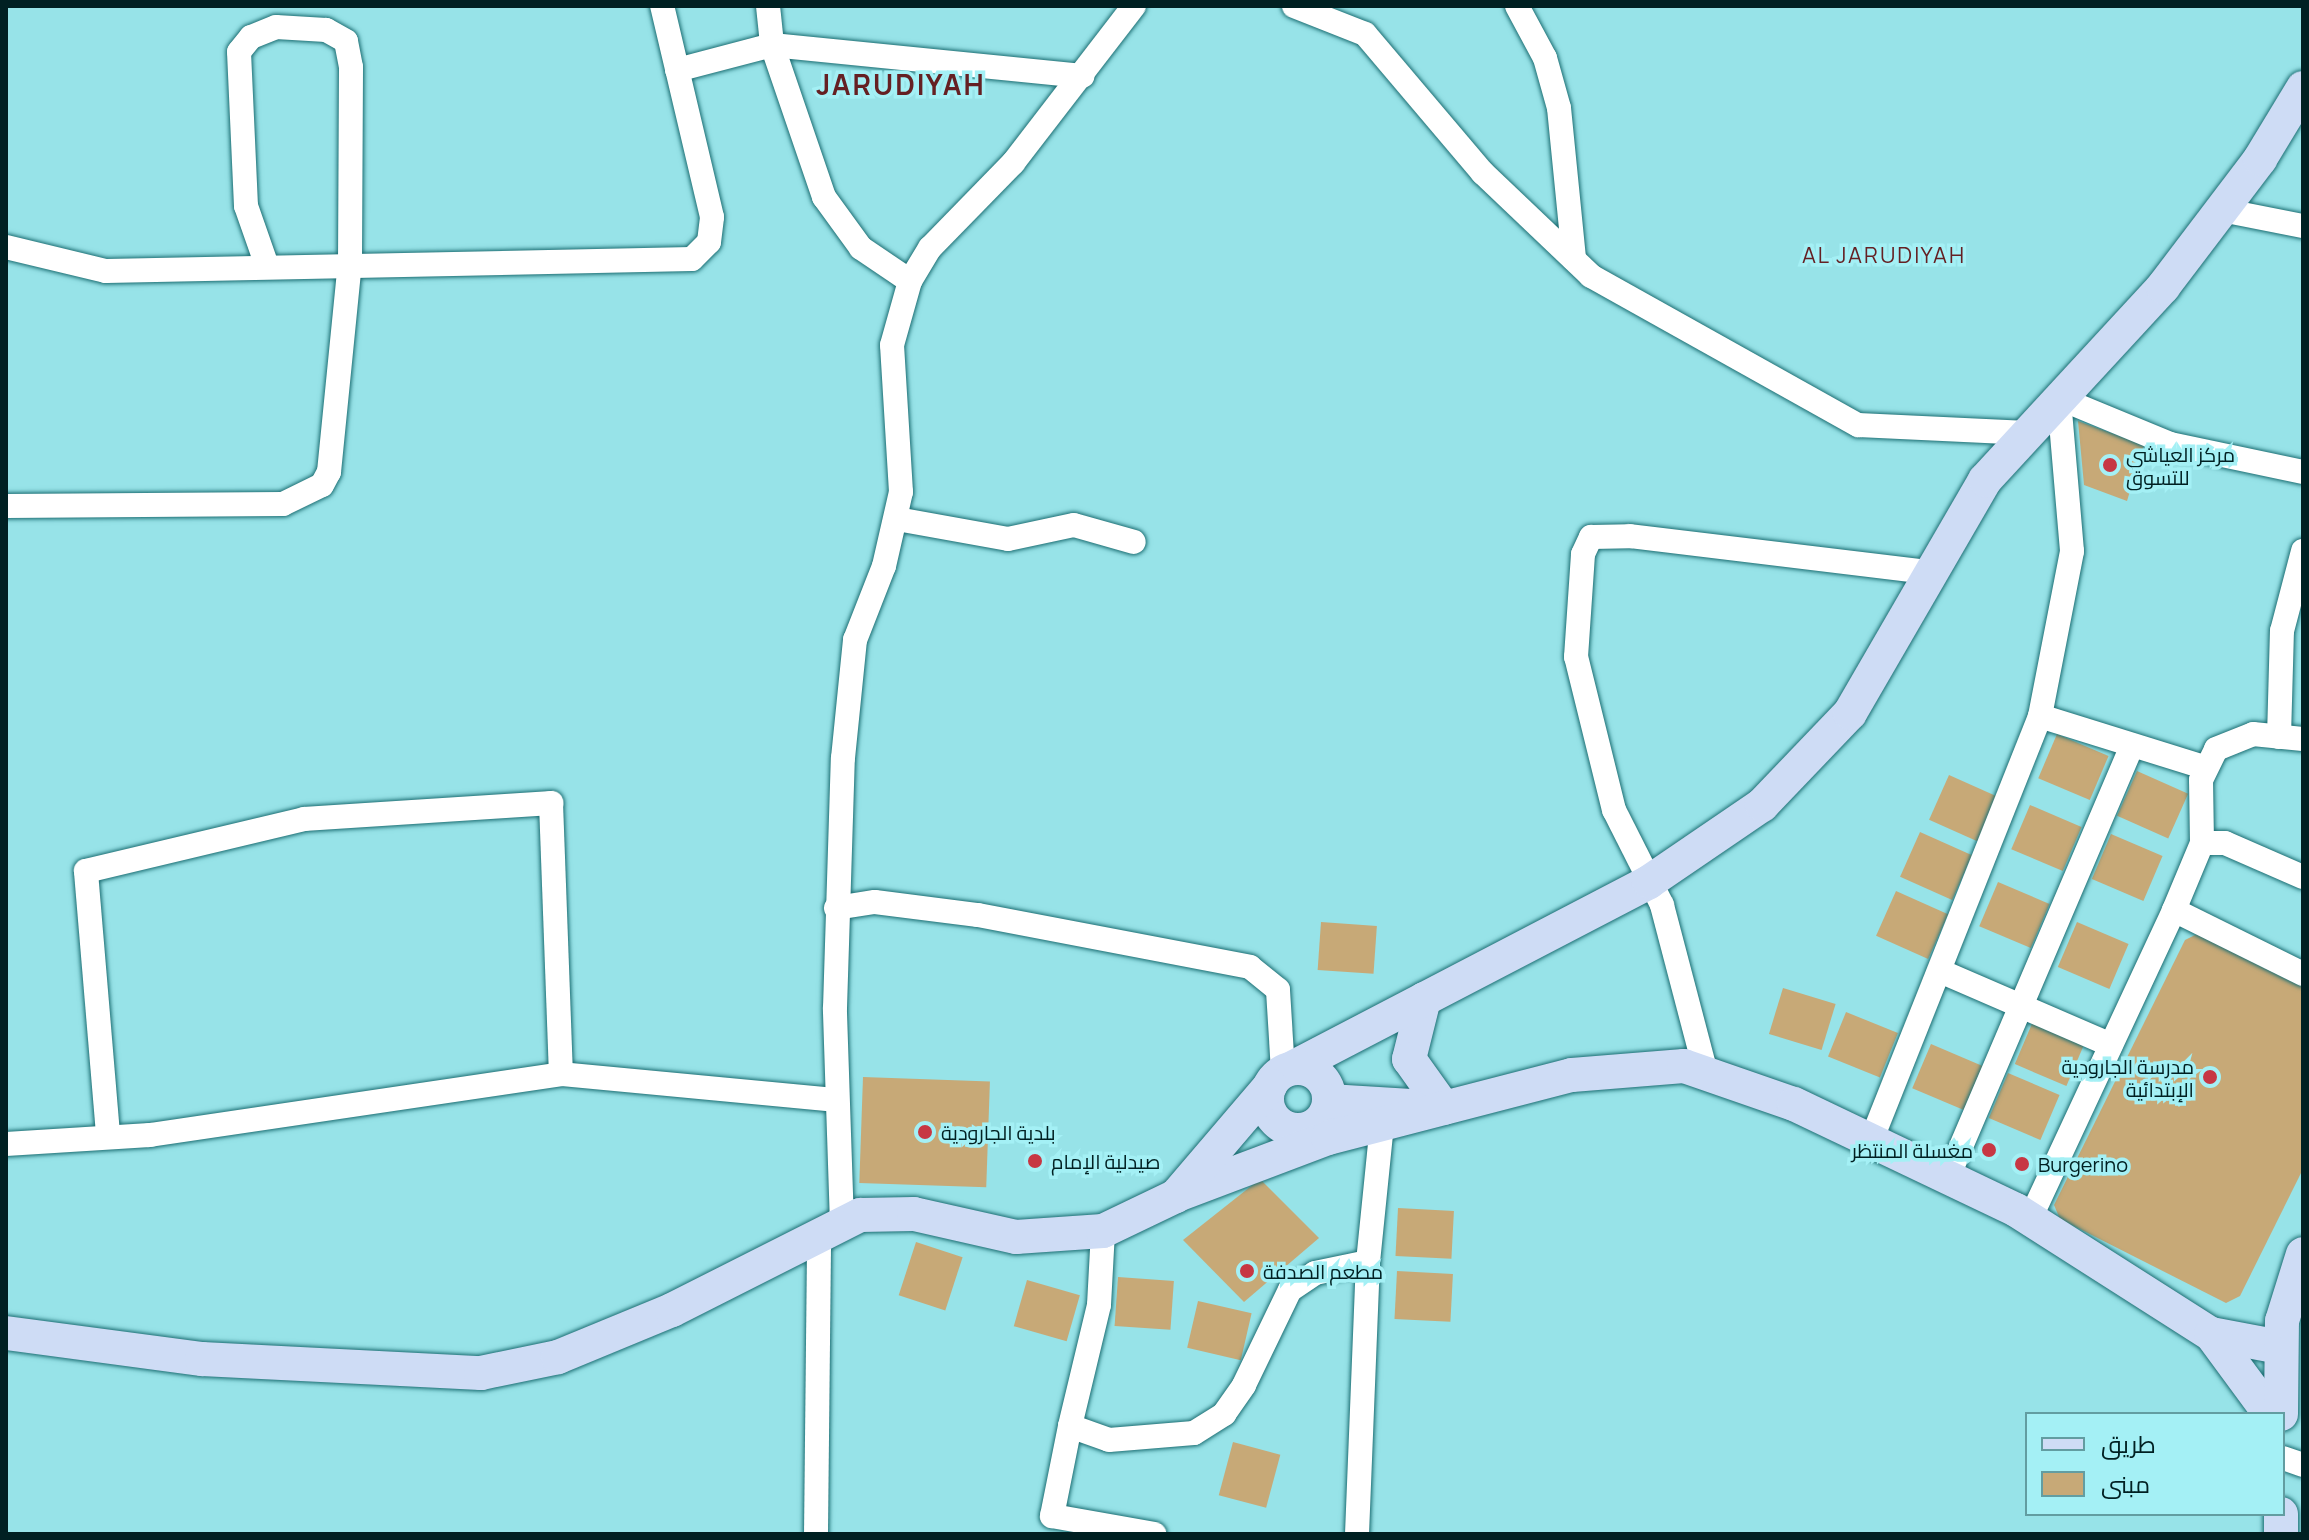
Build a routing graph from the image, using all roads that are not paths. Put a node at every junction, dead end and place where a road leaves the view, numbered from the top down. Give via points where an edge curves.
1 (662, 6) edge
2 (768, 6) edge
3 (1134, 6) edge
4 (1294, 6) edge
5 (1517, 6) edge
6 (772, 45) junction
7 (677, 70) junction
8 (1082, 76) junction
9 (2303, 88) edge
10 (2222, 210) junction
11 (2303, 226) edge
12 (6, 247) edge
13 (1574, 259) junction
14 (350, 261) junction
15 (266, 263) junction
16 (910, 281) junction
17 (2059, 398) junction
18 (2028, 433) junction
19 (2303, 472) edge
20 (6, 506) edge
21 (897, 519) junction
22 (1134, 542) dead end
23 (2303, 551) edge
24 (1928, 572) junction
25 (2040, 716) junction
26 (2291, 738) edge
27 (2132, 746) junction
28 (2204, 767) junction
29 (2202, 843) junction
30 (2303, 877) edge
31 (1649, 882) junction
32 (836, 908) junction
33 (2174, 910) junction
34 (1940, 971) junction
35 (2303, 974) edge
36 (1424, 999) junction
37 (2023, 1005) junction
38 (2111, 1045) junction
39 (1706, 1073) junction
40 (561, 1074) junction
41 (1282, 1075) junction
42 (1328, 1094) junction
43 (836, 1100) junction
44 (1444, 1108) junction
45 (1382, 1124) junction
46 (1287, 1128) junction
47 (108, 1134) junction
48 (1871, 1141) junction
49 (6, 1144) edge
50 (1265, 1162) junction
51 (1948, 1177) junction
52 (1176, 1196) junction
53 (2030, 1219) junction
54 (830, 1231) junction
55 (1103, 1231) junction
56 (2303, 1254) edge
57 (1368, 1262) junction
58 (6, 1333) edge
59 (2211, 1334) junction
60 (2280, 1347) junction
61 (2269, 1412) edge
62 (2281, 1412) edge
63 (1070, 1426) junction
64 (816, 1534) edge
65 (1154, 1534) edge
66 (1357, 1534) edge

1 - 7 street
2 - 6 street
3 - 8 street
4 - 13 street via 1365,34 1483,173
5 - 13 street via 1559,108
6 - 7 street
6 - 8 street
6 - 16 street via 824,197 861,248
7 - 14 street via 712,217 709,242 692,259
8 - 16 street via 1013,163 930,248
9 - 10 main road
10 - 11 street
10 - 17 main road via 2163,287
12 - 15 street via 106,271
13 - 18 street via 1591,276 1858,425
14 - 15 street
14 - 15 street via 346,41 295,26 251,37 239,52 246,206
14 - 20 street via 329,472 310,496 283,504
16 - 21 street via 892,345
17 - 18 main road
17 - 19 street via 2170,444
17 - 25 street via 2072,551
18 - 24 main road via 1985,480
21 - 22 street via 1008,539 1074,525
21 - 32 street via 855,640
23 - 26 street via 2282,631
24 - 31 main road via 1903,629 1850,713 1762,805
24 - 31 street via 1739,545 1591,537 1576,589 1576,657 1614,810
25 - 27 street
25 - 34 street
26 - 28 street via 2253,734 2216,749
27 - 28 street
27 - 37 street
28 - 29 street
29 - 30 street via 2225,843
29 - 33 street
31 - 36 main road
31 - 39 street via 1662,905
32 - 41 street via 875,902 978,915 1250,967 1278,990
32 - 43 street
33 - 35 street
33 - 38 street
34 - 37 street
34 - 48 street
36 - 41 main road
36 - 42 main road
36 - 44 main road via 1409,1059
37 - 38 street
37 - 51 street
38 - 53 street
39 - 44 main road via 1684,1066 1572,1075
39 - 48 main road
40 - 43 street
40 - 47 street via 150,1135
40 - 47 street via 551,803 304,819 86,871
41 - 42 main road via 1312,1071
41 - 46 main road via 1271,1115
41 - 52 main road
42 - 44 main road
42 - 46 main road via 1317,1124
43 - 54 street
44 - 45 main road
45 - 50 main road
45 - 57 street
46 - 50 main road
47 - 49 street
48 - 51 main road
50 - 52 main road
51 - 53 main road
52 - 55 main road
53 - 59 main road
54 - 55 main road via 860,1215 914,1214 1016,1237
54 - 58 main road via 558,1357 481,1373 202,1359
54 - 64 street
55 - 63 street via 1099,1305
56 - 60 main road
57 - 63 street via 1315,1273 1290,1290 1244,1385 1224,1414 1194,1433 1121,1441
57 - 66 street
59 - 60 main road
59 - 61 main road
60 - 62 main road
63 - 65 street via 1052,1516

